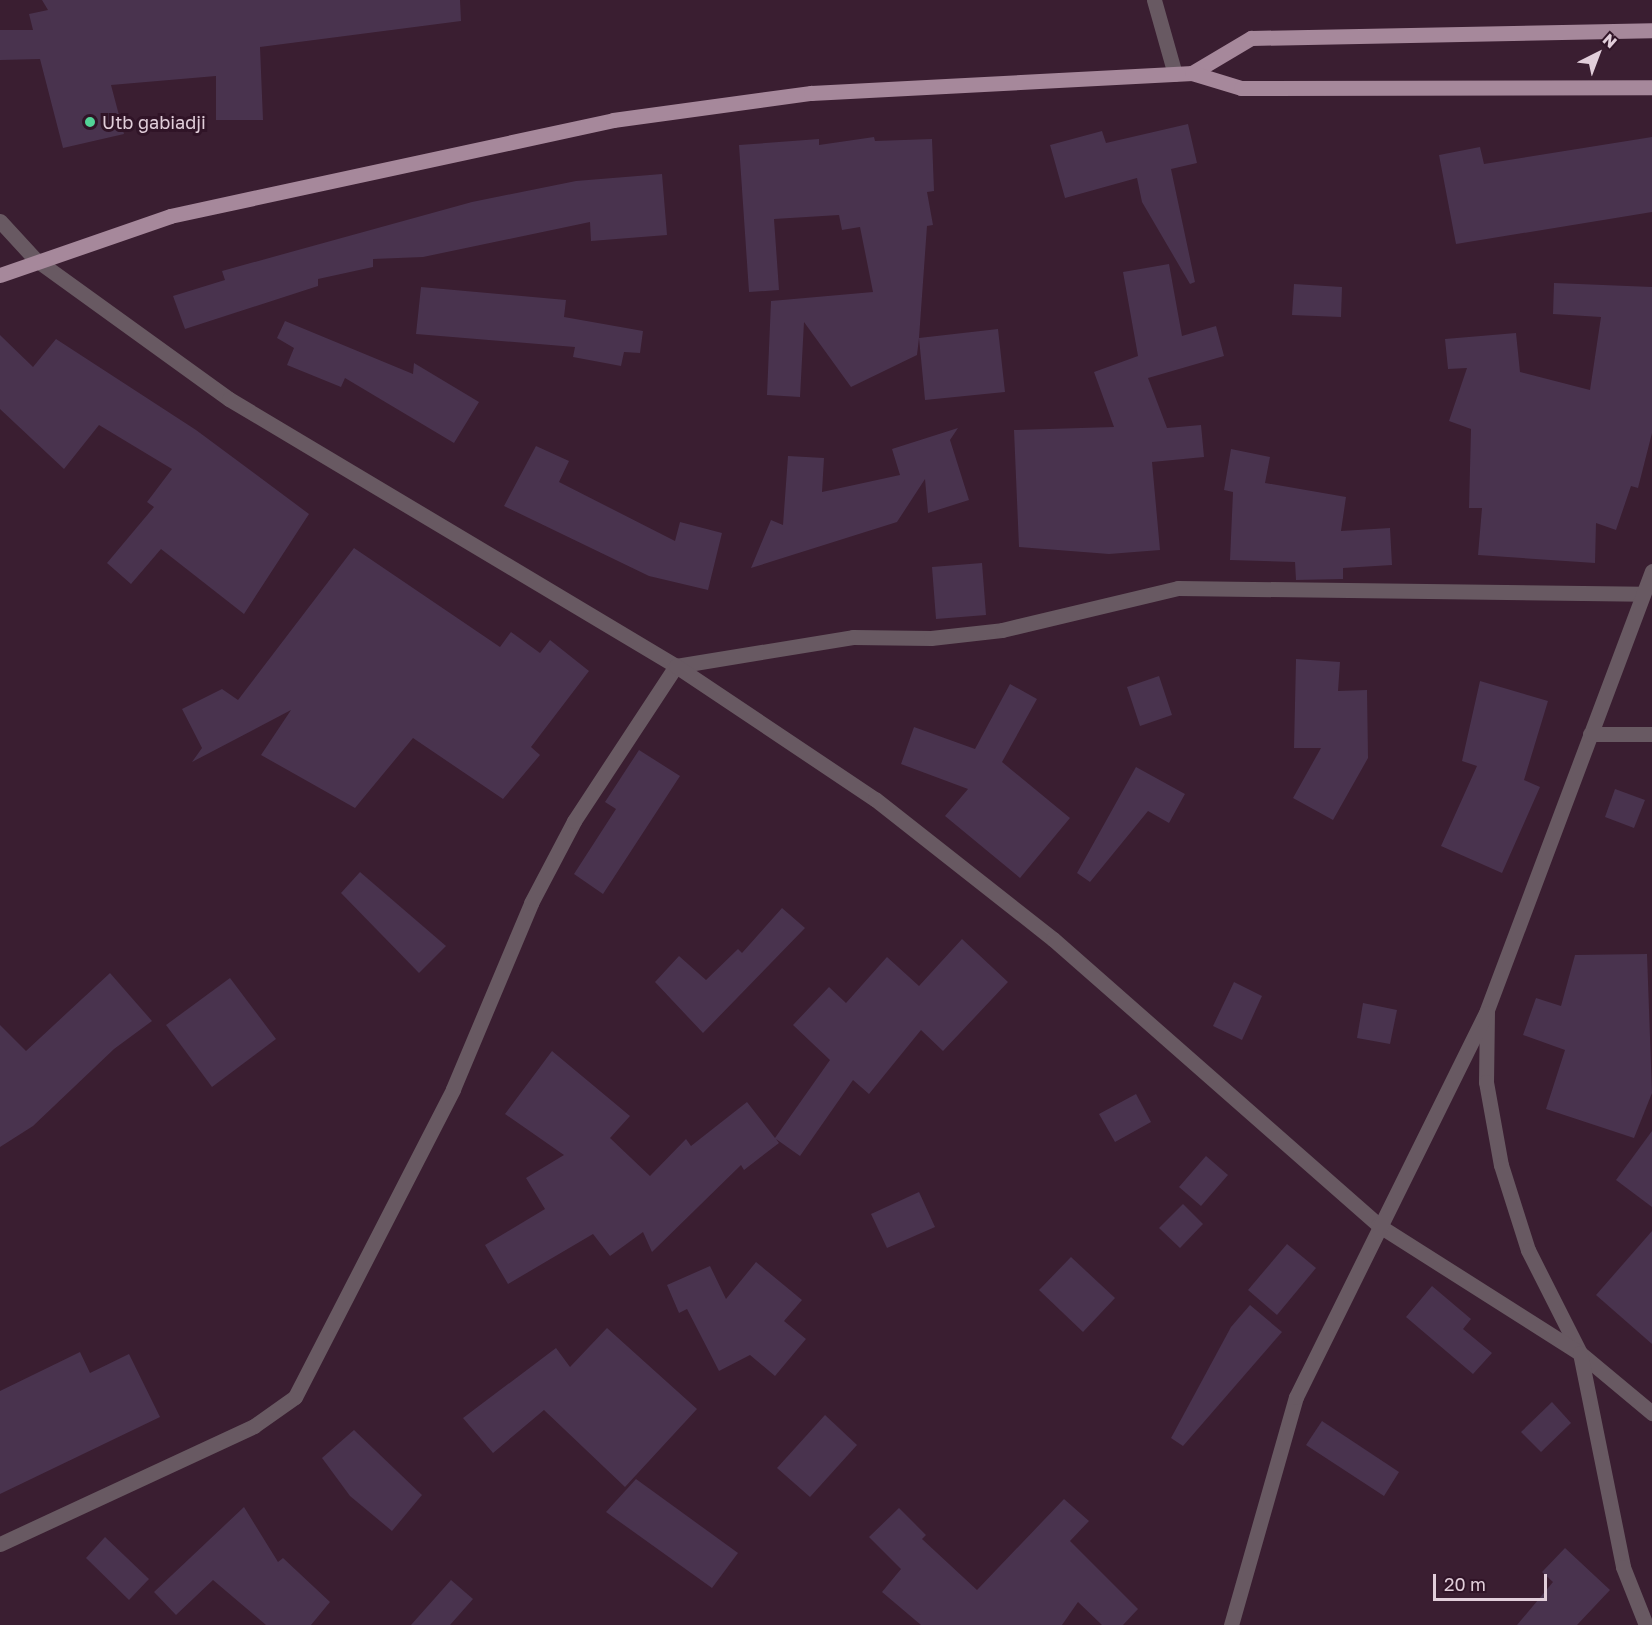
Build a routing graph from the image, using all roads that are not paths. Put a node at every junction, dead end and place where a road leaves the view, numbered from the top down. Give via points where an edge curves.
1 (1154, 0) edge
2 (1652, 30) edge
3 (1192, 73) junction
4 (1175, 74) junction
5 (1652, 87) edge
6 (0, 221) edge
7 (35, 259) junction
8 (0, 275) edge
9 (1652, 571) edge
10 (1641, 594) junction
11 (676, 666) junction
12 (1590, 734) junction
13 (1652, 734) edge
14 (1487, 1011) junction
15 (1378, 1225) junction
16 (1580, 1353) junction
17 (1652, 1413) edge
18 (0, 1544) edge
19 (1231, 1625) edge
20 (1646, 1625) edge

1 - 4 street
2 - 3 main road via 1251,38
3 - 4 main road
3 - 5 main road via 1241,88
4 - 7 main road via 811,93 613,120 170,216
6 - 7 street
7 - 8 main road
7 - 11 street via 229,399
9 - 10 street
10 - 11 street via 1178,588 1002,630 807,642
10 - 12 street
11 - 15 street via 875,799 1053,939
11 - 18 street via 574,821 531,903 453,1089 295,1397 254,1426
12 - 13 street
12 - 14 street
14 - 15 street
14 - 16 street via 1486,1082 1501,1165 1528,1250
15 - 16 street
15 - 19 street via 1296,1397
16 - 17 street
16 - 20 street via 1623,1567

